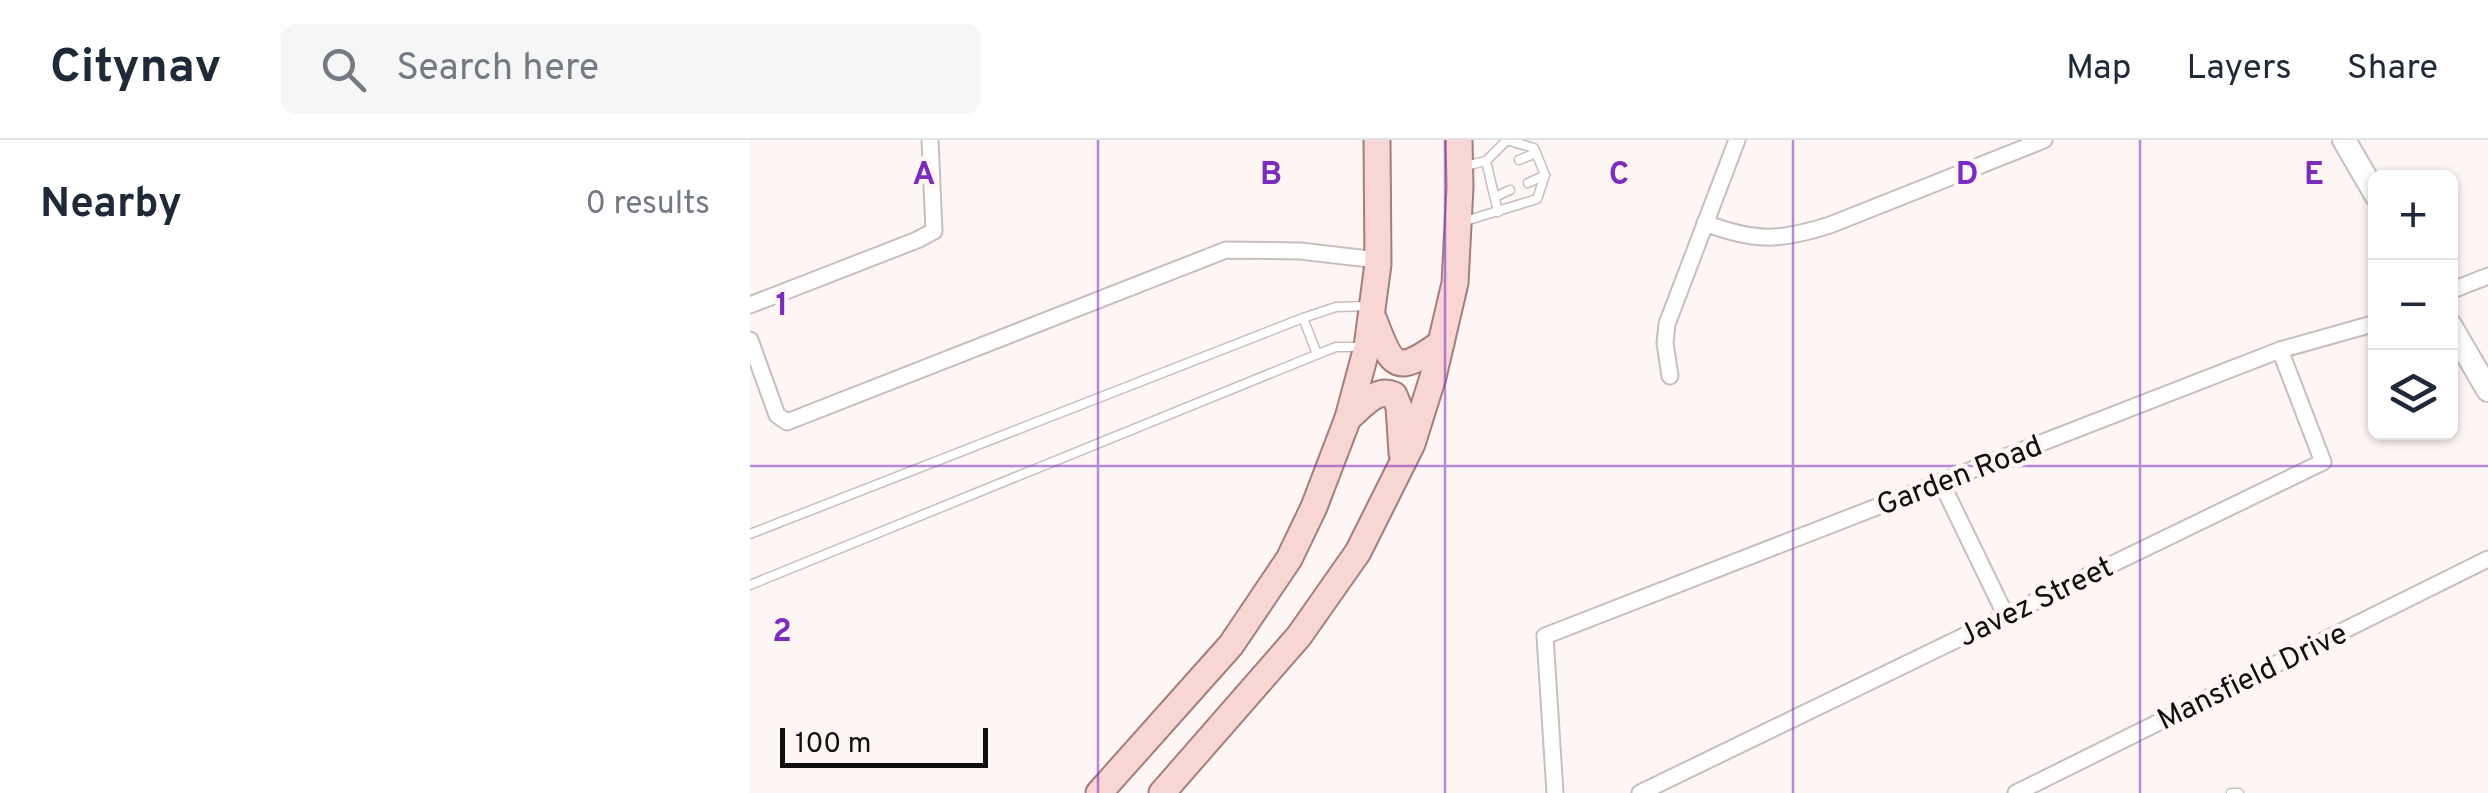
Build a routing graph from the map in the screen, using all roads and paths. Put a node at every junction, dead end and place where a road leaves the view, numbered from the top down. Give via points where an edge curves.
1 (930, 140) edge
2 (1377, 140) edge
3 (1459, 140) edge
4 (1506, 140) edge
5 (1737, 140) edge
6 (2044, 140) edge
7 (2344, 140) edge
8 (1536, 153) junction
9 (1519, 160) dead end
10 (1488, 166) junction
11 (1460, 167) junction
12 (1501, 167) dead end
13 (1544, 176) junction
14 (1528, 182) dead end
15 (2368, 182) edge
16 (1510, 190) dead end
17 (1495, 197) junction
18 (1498, 212) junction
19 (1706, 222) junction
20 (1458, 224) junction
21 (1378, 260) junction
22 (2488, 276) edge
23 (2458, 288) edge
24 (750, 304) edge
25 (1373, 311) junction
26 (1303, 318) junction
27 (2368, 325) edge
28 (2458, 339) edge
29 (750, 340) edge
30 (1441, 344) junction
31 (1367, 348) junction
32 (2280, 350) junction
33 (1317, 354) junction
34 (1670, 376) dead end
35 (2488, 390) edge
36 (1348, 418) junction
37 (1402, 463) junction
38 (1941, 482) junction
39 (750, 534) edge
40 (2488, 558) edge
41 (750, 585) edge
42 (2006, 616) junction
43 (1099, 793) edge
44 (1162, 793) edge
45 (1555, 793) edge
46 (1640, 793) edge
47 (2016, 793) edge
48 (2231, 793) edge
49 (2239, 793) edge

1 - 24 street via 934,231
2 - 21 main road
3 - 11 main road
4 - 8 lane
4 - 10 lane
5 - 19 street
6 - 19 street via 1805,233 1763,238
7 - 15 street
8 - 9 lane
8 - 13 lane
10 - 11 lane
10 - 12 lane
10 - 17 lane
11 - 20 main road
13 - 14 lane
13 - 18 lane via 1537,199
16 - 17 lane
17 - 18 lane
18 - 20 lane
19 - 34 street via 1667,324
20 - 30 main road via 1455,283
21 - 25 main road
21 - 29 street via 1226,250 788,422 776,414
22 - 23 street
25 - 26 lane via 1336,307
25 - 30 main road via 1386,353 1396,362 1421,358
25 - 31 main road
26 - 33 lane
26 - 39 lane
27 - 32 street, Garden Road
28 - 35 street
30 - 37 main road
31 - 33 lane
31 - 36 main road
32 - 38 street, Garden Road
32 - 42 street, Javez Street via 2323,462
33 - 41 lane
36 - 37 main road via 1377,394 1394,396
36 - 43 main road via 1279,574 1231,645
37 - 44 main road via 1358,552 1299,636
38 - 42 street
38 - 45 street, Garden Road via 1545,636
40 - 47 street, Mansfield Drive
42 - 46 street, Javez Street
48 - 49 lane

